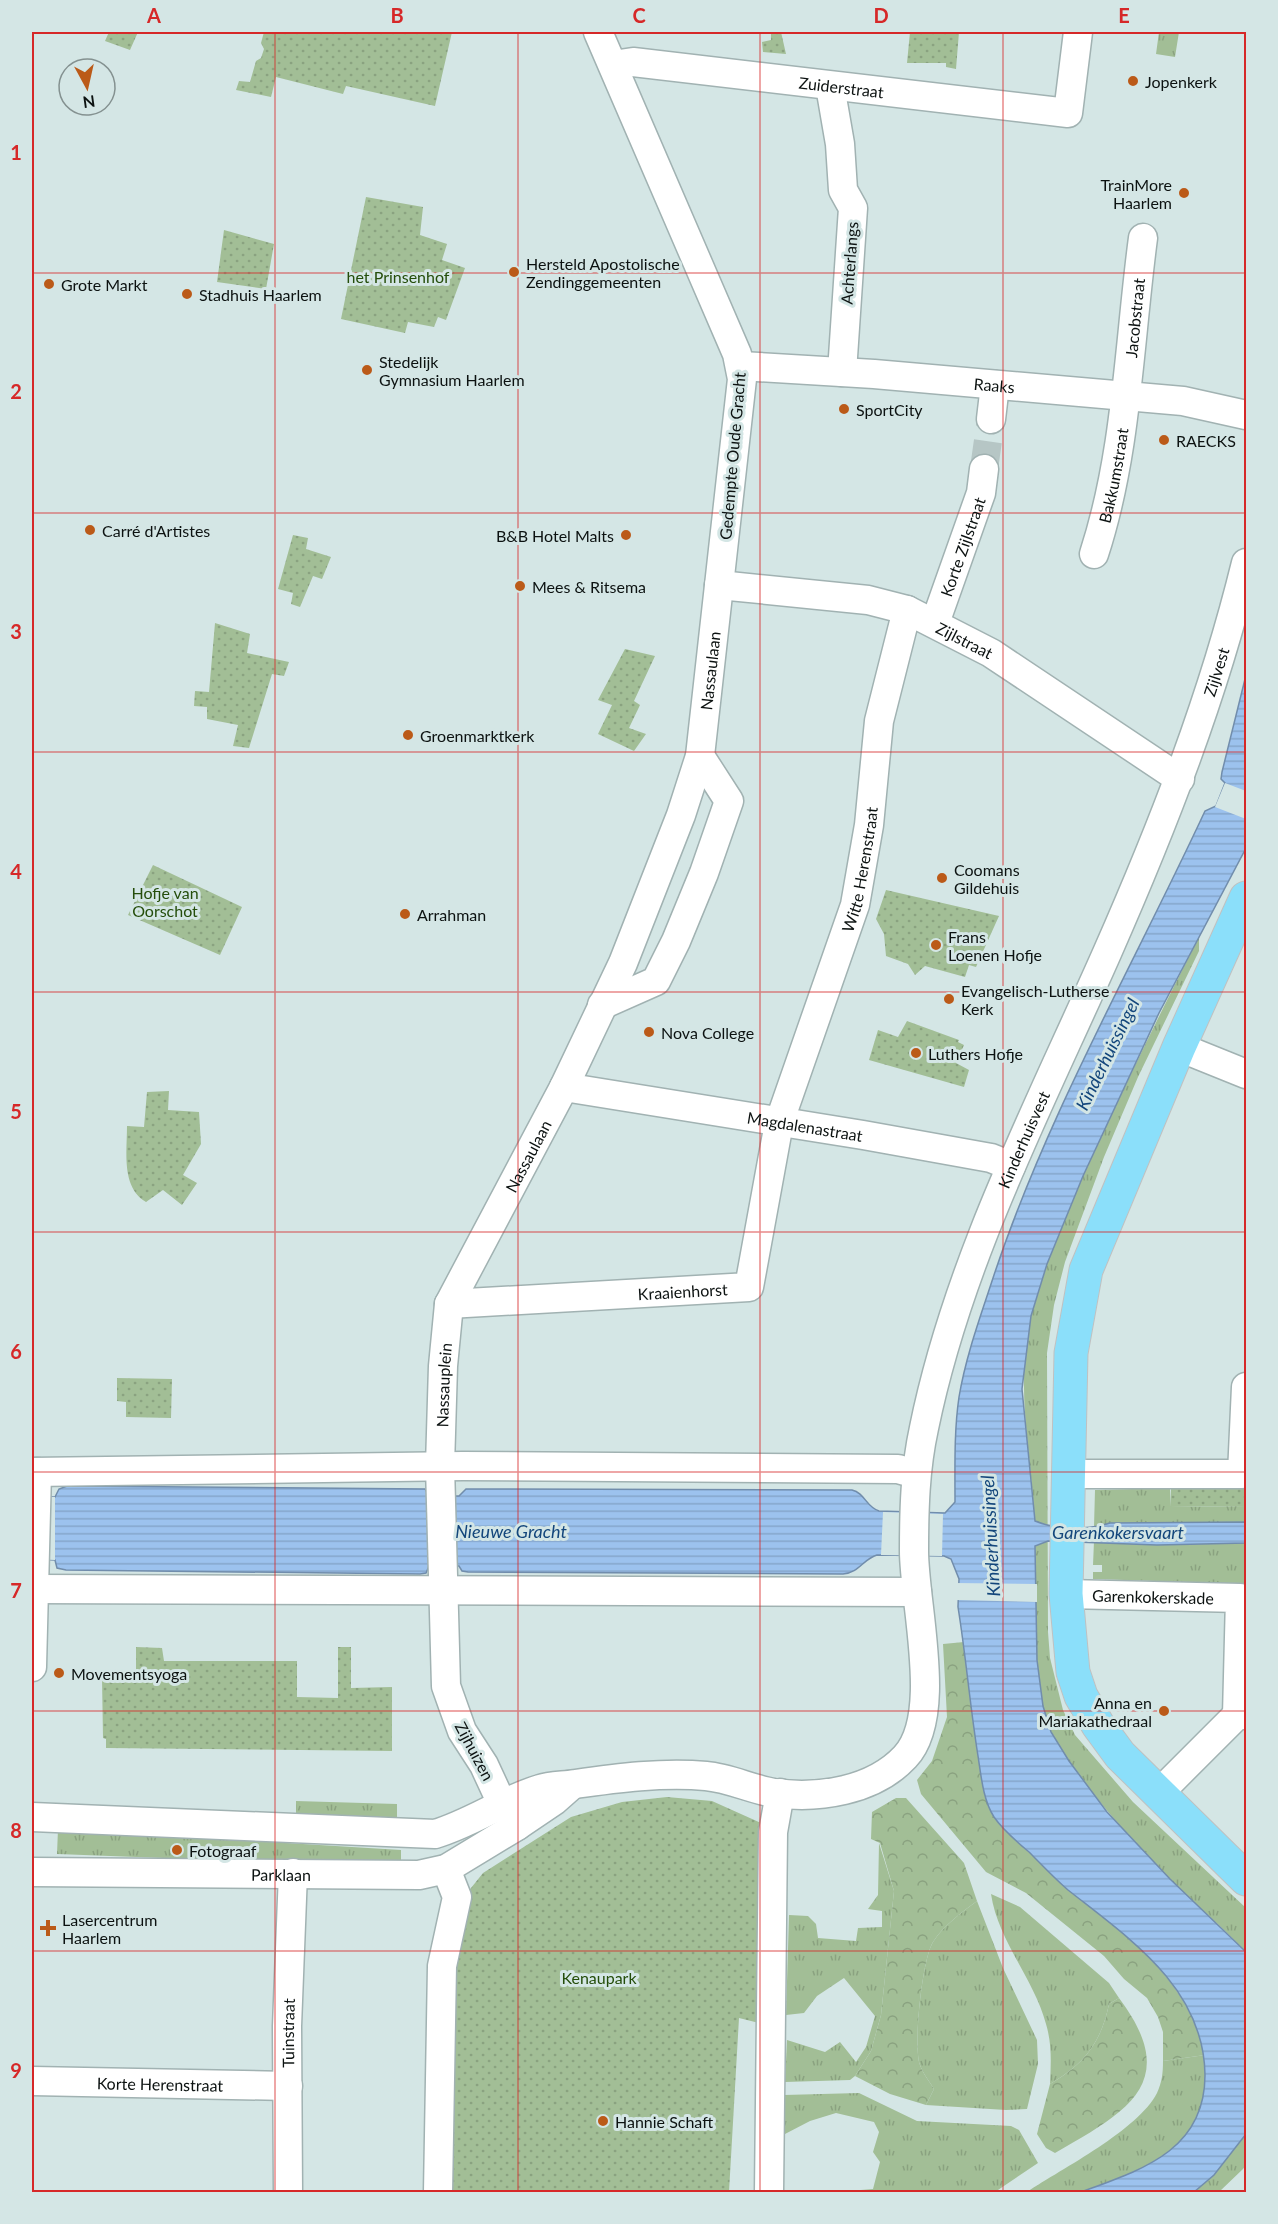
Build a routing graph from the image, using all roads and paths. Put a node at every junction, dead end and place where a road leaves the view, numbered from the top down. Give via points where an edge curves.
1 (598, 32) edge
2 (1078, 32) edge
3 (613, 65) junction
4 (830, 86) junction
5 (1143, 238) dead end
6 (741, 366) junction
7 (842, 372) junction
8 (995, 385) junction
9 (1126, 396) junction
10 (1246, 415) edge
11 (991, 420) tunnel mouth
12 (984, 469) tunnel mouth
13 (1094, 554) dead end
14 (1246, 563) edge
15 (719, 585) junction
16 (907, 610) junction
17 (935, 623) junction
18 (700, 756) junction
19 (1180, 779) junction
20 (1246, 898) edge
21 (1246, 935) edge
22 (1204, 990) junction
23 (602, 1005) junction
24 (1179, 1047) junction
25 (1246, 1074) edge
26 (564, 1087) junction
27 (779, 1123) junction
28 (1011, 1166) junction
29 (449, 1304) junction
30 (1246, 1387) edge
31 (440, 1466) junction
32 (916, 1474) junction
33 (1078, 1474) junction
34 (35, 1480) edge
35 (443, 1496) joint
36 (444, 1577) junction
37 (34, 1589) edge
38 (917, 1592) junction
39 (1075, 1594) junction
40 (32, 1667) edge
41 (1242, 1715) edge
42 (1160, 1796) junction
43 (776, 1813) junction
44 (509, 1815) junction
45 (32, 1817) edge
46 (446, 1869) junction
47 (32, 1872) edge
48 (293, 1873) junction
49 (1246, 1879) edge
50 (32, 1891) edge
51 (32, 2081) edge
52 (288, 2086) junction
53 (288, 2193) edge
54 (438, 2193) edge
55 (769, 2193) edge

1 - 3 street, Gedempte Oude Gracht
2 - 4 street, Zuiderstraat via 1068,113
3 - 4 street, Zuiderstraat via 633,62
3 - 6 street, Gedempte Oude Gracht
4 - 7 street, Achterlangs via 843,190 853,208
5 - 9 street, Jacobstraat
6 - 7 street, Raaks
6 - 15 street, Gedempte Oude Gracht
7 - 8 street, Raaks
8 - 9 street, Raaks
8 - 11 street
9 - 10 street, Raaks via 1183,401
9 - 13 street, Bakkumstraat via 1109,508
12 - 17 street, Korte Zijlstraat via 981,493
14 - 19 street, Zijlvest via 1226,647
15 - 16 street, Zijlstraat via 867,600
15 - 18 street, Nassaulaan
16 - 17 street, Zijlstraat
16 - 27 street, Witte Herenstraat via 879,721 869,825 855,905
17 - 19 street, Zijlstraat via 991,653
18 - 23 street, Nassaulaan via 623,963
18 - 23 street via 729,801 704,873 656,981
19 - 28 street, Kinderhuisvest via 1110,947
20 - 22 main road
21 - 22 main road
22 - 24 main road
23 - 26 street, Nassaulaan
24 - 25 street
24 - 33 main road via 1086,1270 1071,1353
26 - 27 street, Magdalenastraat
26 - 29 street, Nassaulaan
27 - 28 street, Magdalenastraat via 992,1158
27 - 29 street, Kraaienhorst via 749,1287
28 - 32 street, Kinderhuisvest via 946,1340
29 - 31 street, Nassauplein
30 - 33 street via 1242,1474
31 - 32 street via 898,1469
31 - 34 street
31 - 35 street, Nassauplein
32 - 38 street, Kinderhuisvest
33 - 39 main road via 1068,1534
34 - 37 street
35 - 36 street, Zijhuizen
36 - 37 street
36 - 38 street
36 - 44 street, Zijhuizen via 446,1686 462,1731
37 - 40 street
38 - 43 street via 926,1700 919,1737 904,1758 889,1769 808,1814 791,1817
39 - 41 street, Garenkokerskade via 1240,1598
39 - 42 main road via 1073,1672 1081,1696 1120,1755
41 - 42 street via 1168,1783
42 - 49 main road
43 - 44 street via 741,1798 733,1783 711,1776 682,1775 600,1779 540,1789
43 - 55 street
44 - 45 street via 435,1834
44 - 46 street, Parklaan
46 - 48 street, Parklaan via 419,1875
46 - 54 street via 457,1897 442,1966
47 - 48 street, Parklaan
47 - 50 street
48 - 52 street, Tuinstraat
51 - 52 street, Korte Herenstraat
52 - 53 street, Tuinstraat

